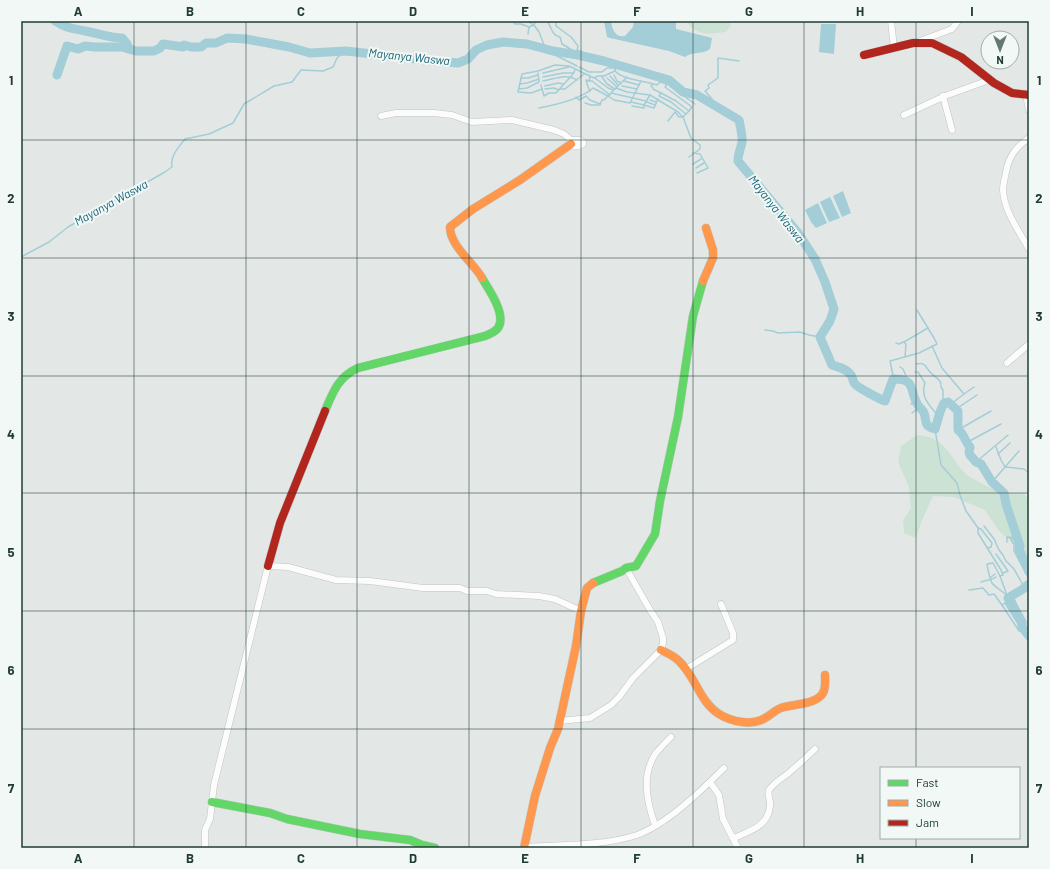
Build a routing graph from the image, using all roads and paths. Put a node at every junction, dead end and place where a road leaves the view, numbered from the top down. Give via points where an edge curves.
1 (891, 21) edge
2 (958, 21) edge
3 (919, 42) junction
4 (894, 48) junction
5 (864, 55) dead end
6 (990, 80) junction
7 (1028, 95) edge
8 (943, 96) junction
9 (1029, 110) edge
10 (904, 115) dead end
11 (381, 116) dead end
12 (952, 130) dead end
13 (1029, 138) edge
14 (571, 142) joint
15 (706, 228) dead end
16 (1029, 249) edge
17 (1029, 344) edge
18 (1007, 363) dead end
19 (268, 566) junction
20 (626, 568) junction
21 (721, 604) dead end
22 (581, 611) junction
23 (661, 650) junction
24 (686, 670) junction
25 (825, 674) dead end
26 (559, 722) junction
27 (671, 737) dead end
28 (815, 749) dead end
29 (724, 768) dead end
30 (710, 782) junction
31 (212, 802) junction
32 (655, 825) junction
33 (734, 838) junction
34 (524, 847) edge
35 (205, 848) edge
36 (435, 848) edge
37 (738, 848) edge

1 - 4 street
2 - 3 street via 952,29
3 - 4 street
3 - 6 street via 932,44 961,57
4 - 5 street
6 - 7 street via 1012,93
6 - 8 street
7 - 9 street
8 - 10 street
8 - 12 street
11 - 14 street via 396,113 434,113 452,115 472,122 512,120 554,130 564,134
13 - 16 street via 1013,152 1007,166 1003,189 1008,212
14 - 19 street via 450,227 454,242 479,272 498,306 501,319 498,330 471,341 358,368 344,374 331,397 280,524
15 - 20 street via 713,258 693,316 678,417 655,534 636,566
17 - 18 street
19 - 22 street via 288,567 336,580 539,596 567,603
19 - 31 street
20 - 22 street via 592,583 587,588
20 - 23 street via 660,628 663,643
21 - 24 street via 733,633 733,640
22 - 26 street
23 - 24 street via 677,659
23 - 26 street via 610,705 590,718
24 - 25 street via 710,708 724,717 744,722 757,722 766,719 779,708 791,707 818,698 824,692
26 - 34 street via 535,796
27 - 32 street via 655,754 647,779 648,799
28 - 33 street via 769,790 769,811 762,824
29 - 30 street
30 - 32 street via 680,808
30 - 33 street via 719,795 723,819
31 - 35 street via 210,819 205,830
31 - 36 street via 270,813 287,820 325,828 410,840
32 - 34 street via 637,835 610,841
33 - 37 street

